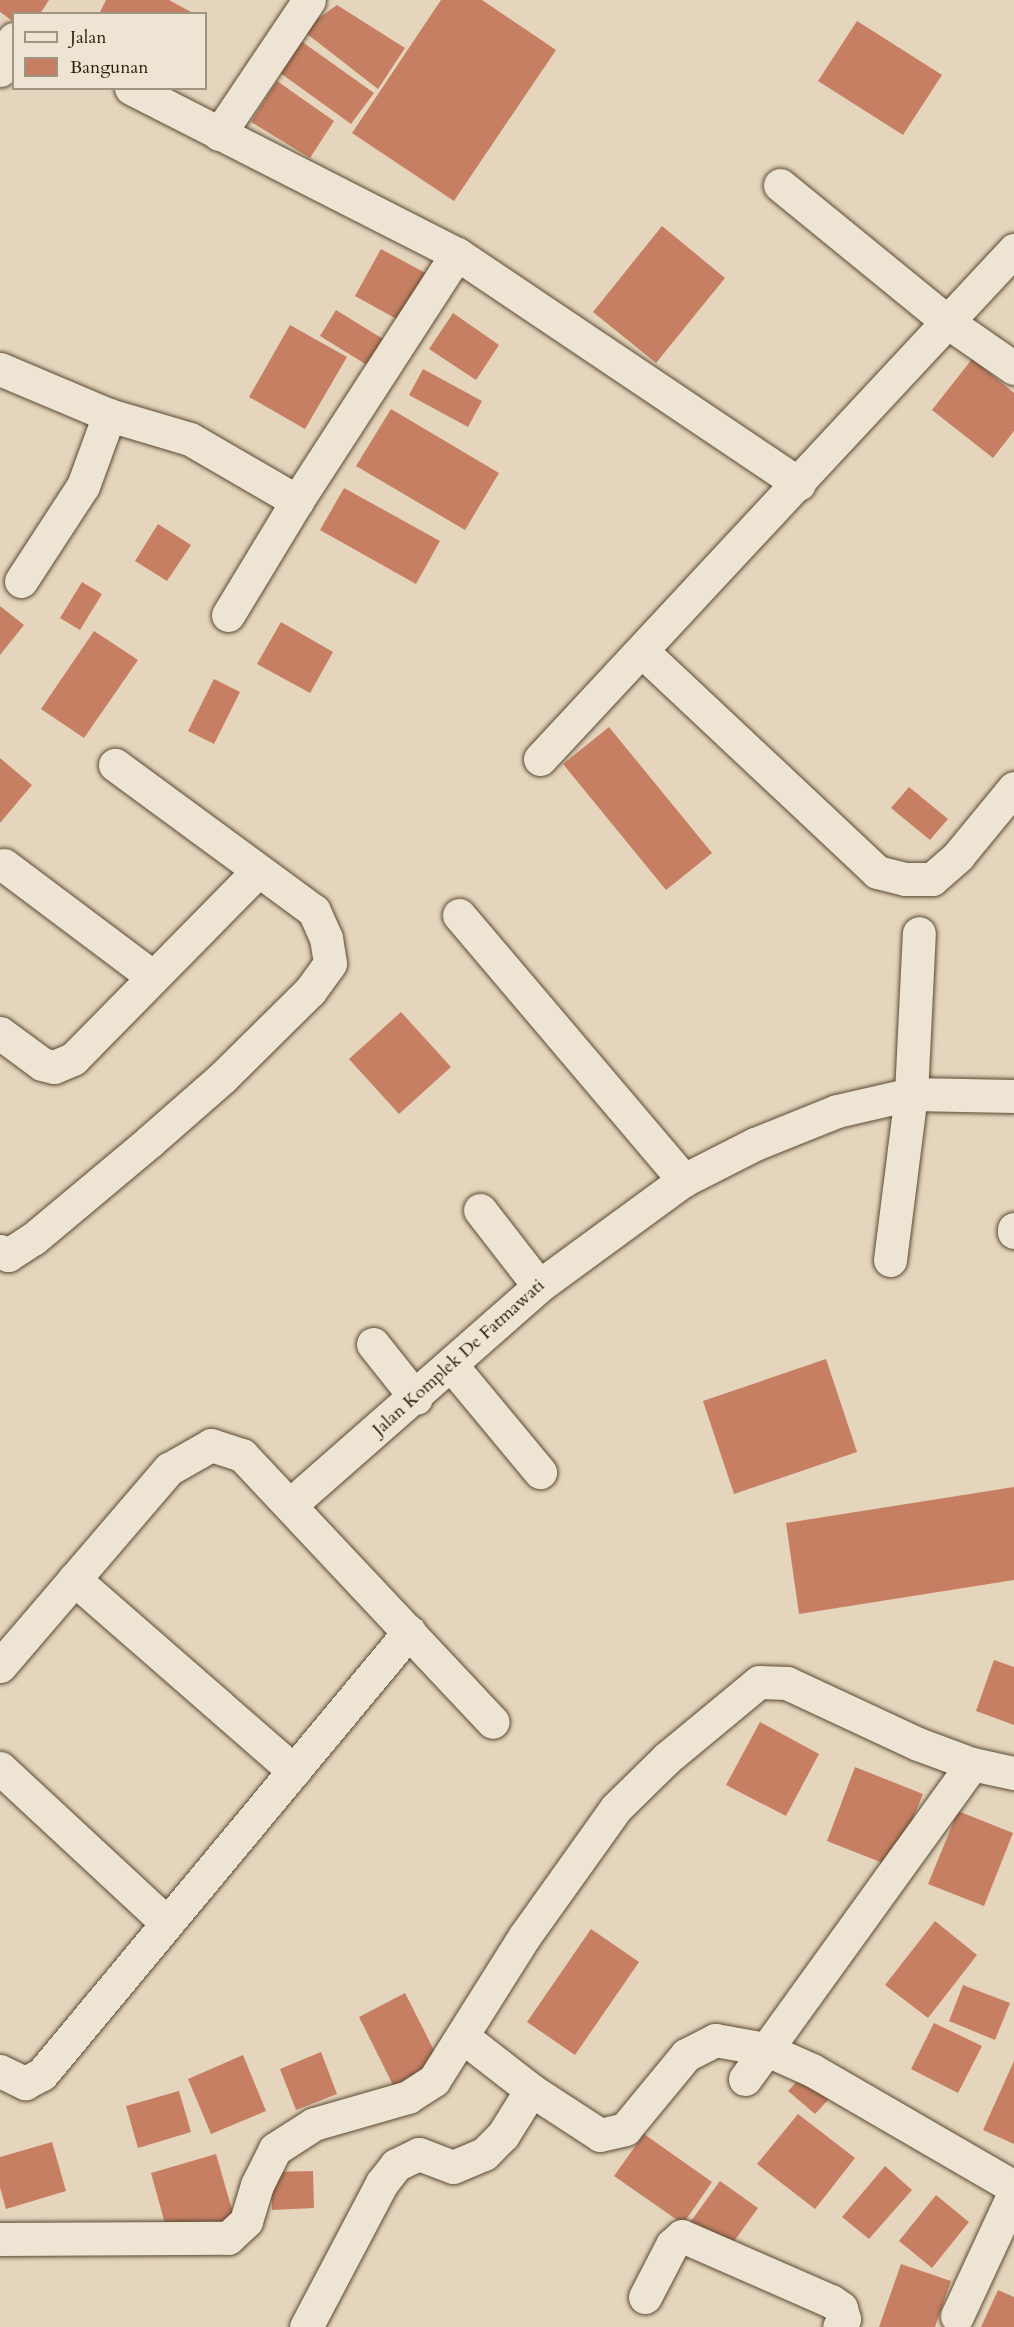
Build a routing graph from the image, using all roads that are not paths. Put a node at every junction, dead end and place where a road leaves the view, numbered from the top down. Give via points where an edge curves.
1 (309, 0) edge
2 (12, 43) edge
3 (0, 70) edge
4 (135, 90) edge
5 (219, 134) junction
6 (780, 185) dead end
7 (1014, 250) edge
8 (457, 254) junction
9 (949, 323) junction
10 (1014, 368) edge
11 (0, 369) edge
12 (109, 415) junction
13 (800, 484) junction
14 (297, 501) junction
15 (21, 581) dead end
16 (228, 615) dead end
17 (643, 652) junction
18 (540, 759) dead end
19 (115, 765) dead end
20 (1014, 788) edge
21 (4, 865) dead end
22 (258, 871) junction
23 (459, 915) dead end
24 (919, 933) dead end
25 (153, 977) junction
26 (0, 1033) edge
27 (911, 1094) junction
28 (1014, 1096) edge
29 (684, 1180) junction
30 (480, 1210) dead end
31 (0, 1251) edge
32 (890, 1260) dead end
33 (539, 1286) junction
34 (373, 1344) dead end
35 (452, 1366) junction
36 (416, 1398) junction
37 (540, 1472) dead end
38 (290, 1505) junction
39 (74, 1580) junction
40 (409, 1632) junction
41 (0, 1666) edge
42 (493, 1722) dead end
43 (972, 1764) junction
44 (0, 1768) edge
45 (294, 1771) junction
46 (1014, 1773) edge
47 (167, 1923) junction
48 (463, 2037) junction
49 (765, 2049) junction
50 (0, 2071) edge
51 (746, 2079) dead end
52 (531, 2090) junction
53 (1014, 2187) edge
54 (1014, 2193) edge
55 (0, 2239) edge
56 (645, 2297) dead end
57 (957, 2316) dead end
58 (306, 2327) edge
59 (838, 2327) edge

1 - 5 street
2 - 3 street
4 - 5 street
5 - 8 street
6 - 9 street
7 - 9 street
8 - 13 street
8 - 14 street
9 - 10 street
9 - 13 street
11 - 12 street
12 - 14 street via 190,439
12 - 15 street via 83,486
13 - 17 street
14 - 16 street
17 - 18 street
17 - 20 street via 877,872 905,879 932,879 958,856
19 - 22 street
21 - 25 street
22 - 25 street
22 - 31 street via 314,911 326,938 330,963 310,991 222,1078 158,1134 33,1239 8,1254
23 - 29 street
24 - 27 street
25 - 26 street via 73,1059 62,1064 42,1064
27 - 28 street, Jalan Komplek De Fatmawati
27 - 29 street, Jalan Komplek De Fatmawati via 837,1111 755,1144
27 - 32 street
29 - 33 street, Jalan Komplek De Fatmawati
30 - 33 street
33 - 35 street, Jalan Komplek De Fatmawati
34 - 36 street
35 - 36 street, Jalan Komplek De Fatmawati
35 - 37 street
36 - 38 street, Jalan Komplek De Fatmawati
38 - 39 street via 242,1455 211,1445 169,1469
38 - 40 street
39 - 41 street
39 - 45 street
40 - 42 street
40 - 45 street
43 - 46 street
43 - 48 street via 918,1744 787,1683 759,1682 667,1758 616,1808 524,1937
43 - 49 street
44 - 47 street
45 - 47 street
47 - 50 street via 42,2074 26,2083
48 - 52 street
48 - 55 street via 434,2080 408,2097 314,2124 275,2149 257,2185 246,2221 228,2238
49 - 51 street
49 - 52 street via 715,2040 686,2055 625,2129 613,2134 600,2136
49 - 53 street via 812,2070
52 - 58 street via 504,2135 484,2154 453,2167 419,2154 396,2165 382,2183
54 - 57 street
56 - 59 street via 672,2245 682,2236 831,2301 841,2308 844,2319

